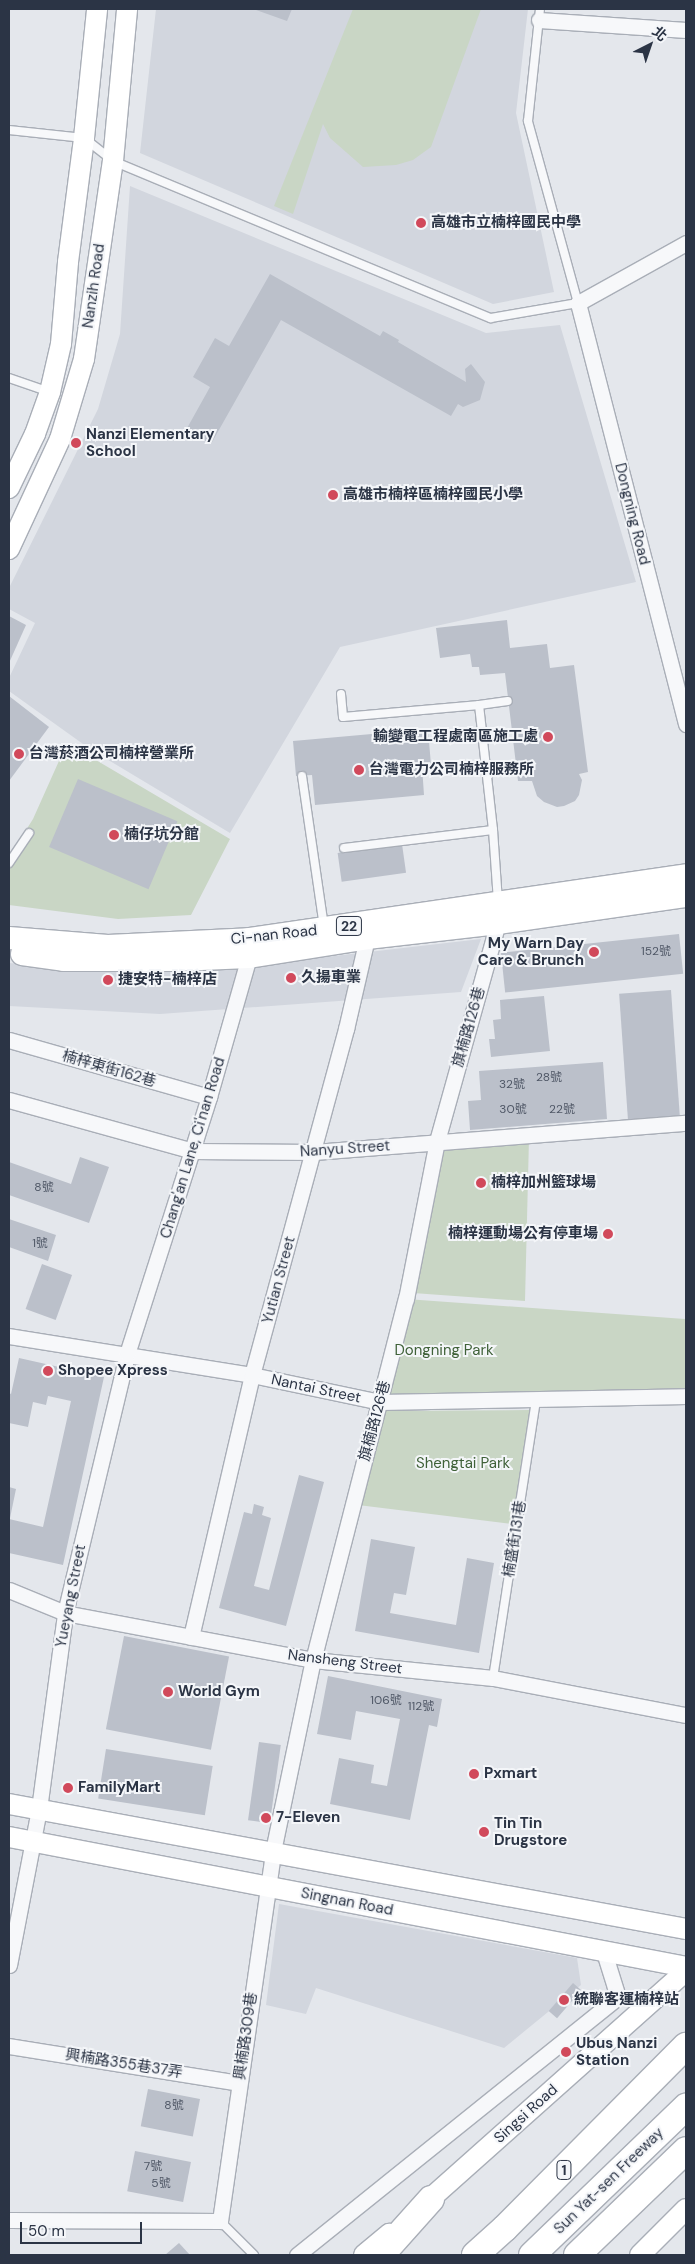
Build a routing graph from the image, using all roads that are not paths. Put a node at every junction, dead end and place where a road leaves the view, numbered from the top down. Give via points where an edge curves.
1 (97, 9) edge
2 (127, 9) edge
3 (539, 14) edge
4 (686, 30) edge
5 (9, 130) edge
6 (84, 138) junction
7 (113, 160) junction
8 (686, 243) edge
9 (578, 303) junction
10 (9, 378) edge
11 (50, 392) junction
12 (9, 488) edge
13 (11, 536) edge
14 (341, 694) dead end
15 (508, 701) dead end
16 (479, 705) junction
17 (686, 724) edge
18 (302, 776) dead end
19 (493, 830) junction
20 (29, 834) dead end
21 (344, 848) dead end
22 (9, 864) edge
23 (686, 875) edge
24 (686, 896) edge
25 (498, 914) junction
26 (325, 929) junction
27 (367, 931) junction
28 (9, 938) edge
29 (249, 948) junction
30 (9, 952) edge
31 (9, 1040) edge
32 (209, 1097) junction
33 (9, 1100) edge
34 (686, 1123) edge
35 (437, 1141) junction
36 (193, 1151) junction
37 (314, 1152) junction
38 (9, 1336) edge
39 (127, 1354) junction
40 (252, 1375) junction
41 (686, 1396) edge
42 (536, 1399) junction
43 (380, 1402) junction
44 (9, 1590) edge
45 (65, 1613) junction
46 (191, 1637) junction
47 (313, 1660) junction
48 (493, 1678) junction
49 (686, 1715) edge
50 (9, 1804) edge
51 (39, 1809) junction
52 (9, 1836) edge
53 (32, 1842) junction
54 (273, 1851) junction
55 (267, 1886) junction
56 (686, 1929) edge
57 (604, 1952) junction
58 (9, 1965) edge
59 (686, 1967) edge
60 (686, 1971) edge
61 (9, 2046) edge
62 (686, 2046) edge
63 (239, 2083) junction
64 (685, 2108) edge
65 (686, 2150) edge
66 (430, 2199) junction
67 (686, 2209) edge
68 (9, 2220) edge
69 (220, 2221) junction
70 (254, 2255) edge
71 (297, 2255) edge
72 (364, 2255) edge
73 (381, 2255) edge
74 (475, 2255) edge
75 (532, 2255) edge
76 (577, 2255) edge
77 (640, 2255) edge

1 - 6 street, Nanzih Road
2 - 7 street, Nanzih Road
3 - 4 street
3 - 9 lane via 528,121
5 - 6 lane
6 - 7 lane
6 - 11 street, Nanzih Road via 60,344
7 - 9 lane via 491,318
7 - 13 street, Nanzih Road via 84,358 60,439
8 - 9 street
9 - 17 street, Dongning Road
10 - 11 lane
11 - 12 street, Nanzih Road via 35,434
14 - 16 lane via 343,717
15 - 16 lane
16 - 19 lane
18 - 26 lane
19 - 21 lane
19 - 25 lane
20 - 22 lane
23 - 25 main road, Ci-nan Road / 22
24 - 25 main road, Ci-nan Road / 22
25 - 27 main road, Ci-nan Road / 22
25 - 35 street, 旗楠路126巷
26 - 27 main road, Ci-nan Road / 22
26 - 29 main road, Ci-nan Road / 22
27 - 29 main road, Ci-nan Road / 22
27 - 37 street, Yutian Street
28 - 29 main road, Ci-nan Road / 22 via 108,946
29 - 30 main road, Ci-nan Road / 22 via 177,960 64,960
29 - 32 street, Chang'an Lane, Ci'nan Road
31 - 32 street, 楠梓東街162巷
32 - 36 street, Chang'an Lane, Ci'nan Road
33 - 36 street, Nanyu Street
34 - 35 street, Nanyu Street
35 - 37 street, Nanyu Street
35 - 43 street, 旗楠路126巷 via 406,1299
36 - 37 street, Nanyu Street
36 - 39 street, Chang'an Lane, Ci'nan Road
37 - 40 street, Yutian Street
38 - 39 street, Nantai Street
39 - 40 street, Nantai Street
39 - 45 street, Yueyang Street
40 - 43 street, Nantai Street
40 - 46 street, Yutian Street
41 - 42 street, Nantai Street
42 - 43 street, Nantai Street
42 - 48 lane, 楠盛街131巷
43 - 47 street, 旗楠路126巷
44 - 45 street, Nansheng Street
45 - 46 street, Nansheng Street
45 - 51 street, Yueyang Street
46 - 47 street, Nansheng Street
47 - 48 street, Nansheng Street
47 - 54 street, 旗楠路126巷
48 - 49 street, Nansheng Street
50 - 51 street
51 - 53 street, Yueyang Street
51 - 54 street
52 - 53 street, Singnan Road
53 - 55 street, Singnan Road
53 - 58 street, Yueyang Street
54 - 55 street, 興楠路309巷
54 - 56 street
55 - 57 street, Singnan Road
55 - 63 street, 興楠路309巷
57 - 59 street, Singnan Road
57 - 71 street via 618,1997
60 - 66 street, Singsi Road
61 - 63 street, 興楠路355巷37弄
62 - 74 highway, 1
63 - 69 street, 興楠路309巷
64 - 75 highway, Sun Yat-sen Freeway
65 - 76 highway
66 - 72 street, Singsi Road
66 - 73 highway
67 - 77 street
68 - 69 street
69 - 70 lane

